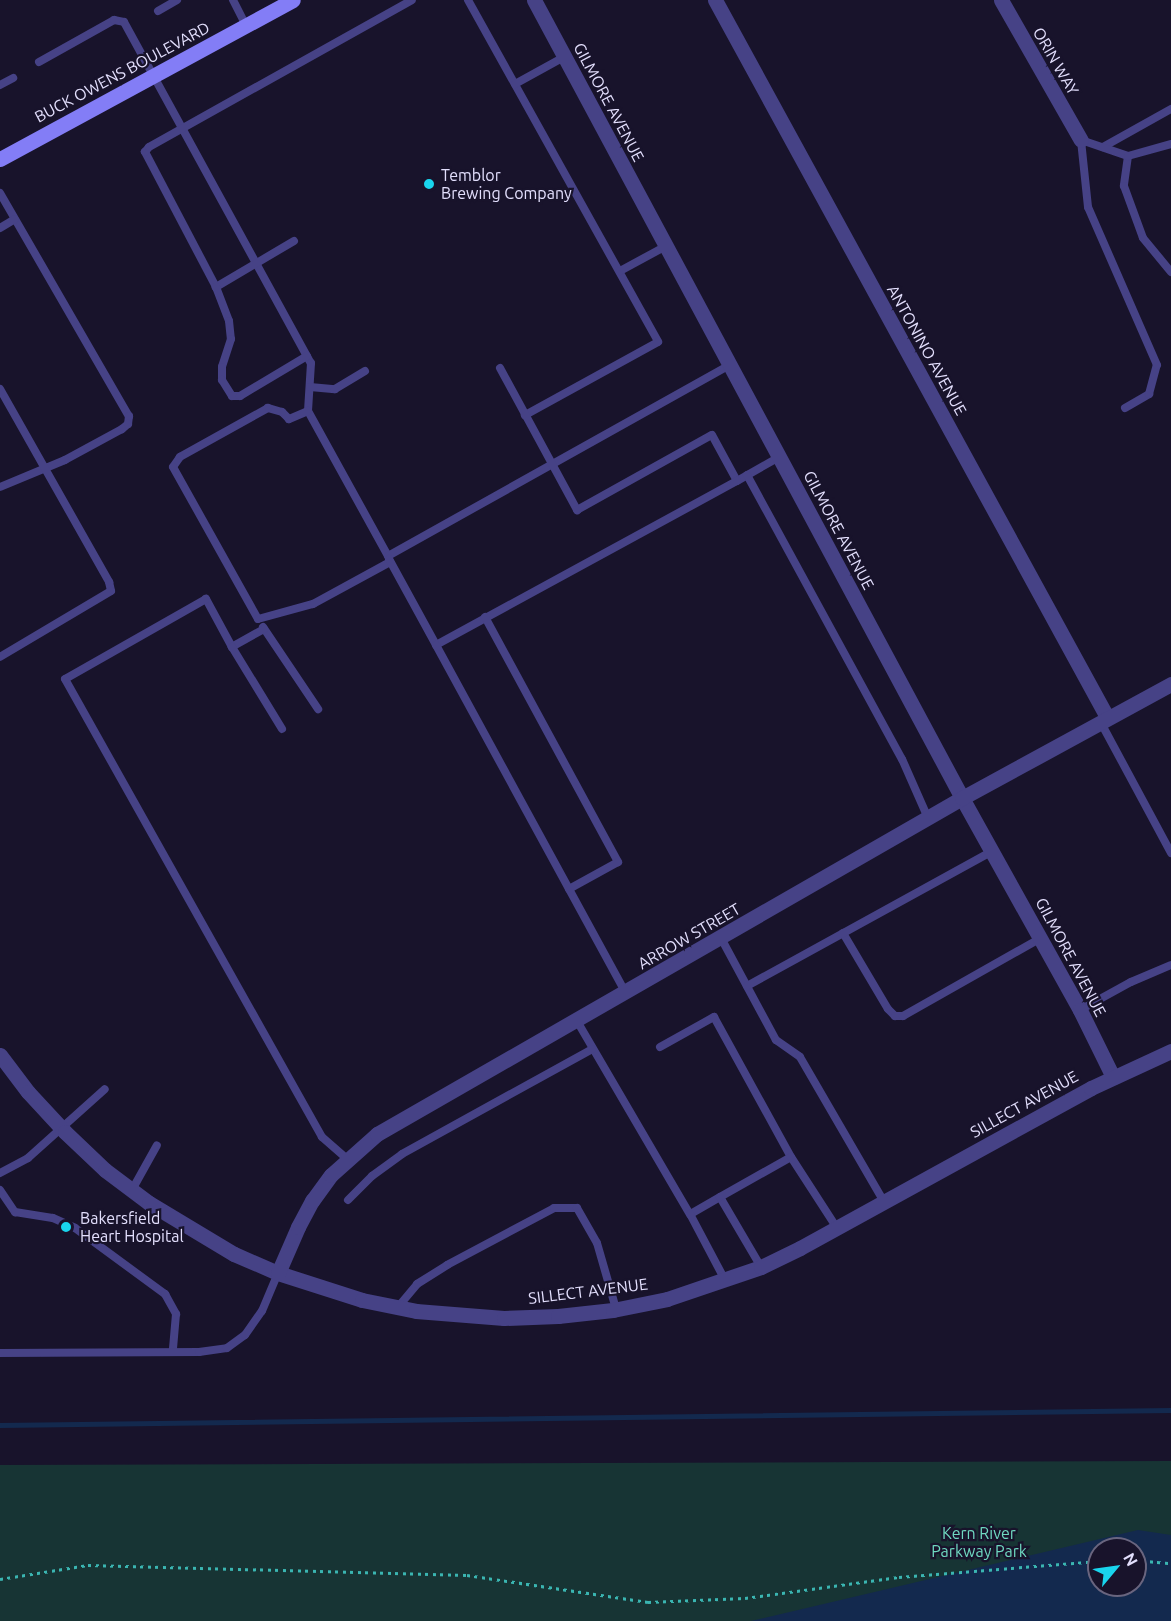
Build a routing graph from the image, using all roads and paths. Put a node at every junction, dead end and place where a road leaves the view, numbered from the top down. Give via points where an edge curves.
1 (177, 0) edge
2 (233, 0) edge
3 (293, 0) edge
4 (412, 0) edge
5 (468, 0) edge
6 (534, 0) edge
7 (715, 0) edge
8 (1001, 0) edge
9 (158, 11) dead end
10 (246, 25) junction
11 (564, 57) junction
12 (39, 62) dead end
13 (153, 76) junction
14 (13, 78) dead end
15 (515, 84) junction
16 (0, 85) edge
17 (1171, 109) edge
18 (182, 129) junction
19 (1081, 140) junction
20 (1171, 144) edge
21 (1103, 147) junction
22 (1128, 156) junction
23 (0, 159) edge
24 (0, 193) edge
25 (15, 219) junction
26 (0, 228) edge
27 (294, 241) dead end
28 (666, 246) junction
29 (256, 262) junction
30 (620, 271) junction
31 (1171, 272) edge
32 (216, 286) junction
33 (307, 356) junction
34 (730, 365) junction
35 (500, 368) dead end
36 (365, 371) dead end
37 (310, 387) junction
38 (0, 389) edge
39 (1125, 408) dead end
40 (308, 411) junction
41 (525, 415) junction
42 (779, 457) junction
43 (552, 465) junction
44 (45, 468) junction
45 (747, 476) junction
46 (737, 481) junction
47 (0, 487) edge
48 (389, 559) junction
49 (485, 617) junction
50 (258, 619) junction
51 (264, 629) junction
52 (436, 645) junction
53 (232, 647) junction
54 (0, 657) edge
55 (1171, 684) edge
56 (318, 709) dead end
57 (1104, 719) junction
58 (282, 729) dead end
59 (962, 798) junction
60 (928, 818) junction
61 (993, 851) junction
62 (1171, 853) edge
63 (569, 889) junction
64 (843, 933) junction
65 (721, 938) junction
66 (1041, 938) junction
67 (1171, 965) edge
68 (747, 986) junction
69 (626, 993) junction
70 (1080, 1010) junction
71 (577, 1021) junction
72 (660, 1047) dead end
73 (592, 1048) junction
74 (1171, 1051) edge
75 (0, 1055) edge
76 (1113, 1077) junction
77 (105, 1089) dead end
78 (62, 1129) junction
79 (157, 1145) dead end
80 (791, 1157) junction
81 (347, 1160) junction
82 (0, 1173) edge
83 (0, 1190) edge
84 (132, 1190) junction
85 (720, 1197) junction
86 (348, 1200) dead end
87 (884, 1202) junction
88 (690, 1214) junction
89 (837, 1228) junction
90 (760, 1267) junction
91 (278, 1273) junction
92 (725, 1280) junction
93 (398, 1307) junction
94 (616, 1309) junction
95 (173, 1352) junction
96 (0, 1353) edge
97 (1147, 1561) edge
98 (1087, 1562) edge
99 (1171, 1563) edge
100 (0, 1579) edge

1 - 9 lane
2 - 10 lane
3 - 10 main road, BUCK OWENS BOULEVARD
4 - 18 lane
5 - 15 lane
6 - 11 street, GILMORE AVENUE
7 - 57 street, ANTONINO AVENUE
8 - 19 street, ORIN WAY
10 - 13 main road, BUCK OWENS BOULEVARD
11 - 15 lane
11 - 28 street, GILMORE AVENUE
12 - 13 lane via 114,20 124,22
13 - 18 lane
13 - 23 main road, BUCK OWENS BOULEVARD
14 - 16 lane
15 - 30 lane
17 - 21 lane
18 - 29 lane
18 - 32 lane via 149,147 147,159
19 - 21 lane
19 - 39 lane via 1088,207 1157,365 1149,394
20 - 22 lane
21 - 22 lane
22 - 31 lane via 1124,186 1143,238
24 - 25 lane
25 - 26 lane
25 - 44 lane via 129,416 122,429
27 - 29 lane
28 - 30 lane
28 - 34 street, GILMORE AVENUE
29 - 32 lane
29 - 33 lane
30 - 41 lane via 658,342
32 - 33 lane via 231,339 222,380 232,396 240,396
33 - 37 lane via 311,363
34 - 42 street, GILMORE AVENUE
34 - 43 lane
35 - 41 lane
36 - 37 lane via 335,388
37 - 40 lane
38 - 44 lane
40 - 48 lane
40 - 50 lane via 289,419 268,408 180,457 173,467
41 - 43 lane
42 - 45 lane
42 - 59 street, GILMORE AVENUE
43 - 46 lane via 577,510 712,435
43 - 48 lane
44 - 47 lane
44 - 54 lane via 111,591
45 - 46 lane
45 - 60 lane via 902,759
46 - 49 lane
48 - 50 lane via 313,604
48 - 52 lane
49 - 52 lane
49 - 63 lane via 618,862
50 - 51 lane
51 - 53 lane
51 - 56 lane
52 - 63 lane
53 - 58 lane
53 - 81 lane via 206,599 65,679 322,1137
55 - 57 street, ARROW STREET
57 - 59 street, ARROW STREET
57 - 62 lane
59 - 60 street, ARROW STREET
59 - 61 street, GILMORE AVENUE
60 - 65 street, ARROW STREET
61 - 64 lane
61 - 66 street, GILMORE AVENUE
63 - 69 lane
64 - 66 lane via 895,1016 903,1016
64 - 68 lane
65 - 68 lane
65 - 69 street, ARROW STREET
66 - 70 street, GILMORE AVENUE
67 - 70 lane
68 - 87 lane via 776,1040 800,1057
69 - 71 street, ARROW STREET
70 - 76 street, GILMORE AVENUE
71 - 73 lane
71 - 81 street, ARROW STREET via 396,1123
72 - 80 lane via 714,1017
73 - 86 lane via 402,1154
73 - 88 lane
74 - 76 street, SILLECT AVENUE
75 - 78 street, SILLECT AVENUE
76 - 87 street, SILLECT AVENUE
77 - 78 lane
78 - 82 lane via 28,1158
78 - 84 street, SILLECT AVENUE
79 - 84 lane
80 - 85 lane
80 - 89 lane
81 - 91 street, ARROW STREET via 312,1201
83 - 95 lane via 15,1212 62,1221 165,1294 176,1314
84 - 91 street, SILLECT AVENUE via 186,1227
85 - 88 lane
85 - 90 lane
87 - 89 street, SILLECT AVENUE
88 - 92 lane
89 - 90 street, SILLECT AVENUE
90 - 92 street, SILLECT AVENUE
91 - 93 street, SILLECT AVENUE
91 - 95 lane via 262,1311 245,1335 226,1348
92 - 94 street, SILLECT AVENUE via 667,1299
93 - 94 street, SILLECT AVENUE via 504,1318 558,1317
93 - 94 lane via 417,1284 447,1265 554,1208 577,1208 597,1243
95 - 96 lane
97 - 99 path
98 - 100 path via 900,1577 745,1598 648,1602 467,1575 88,1565

